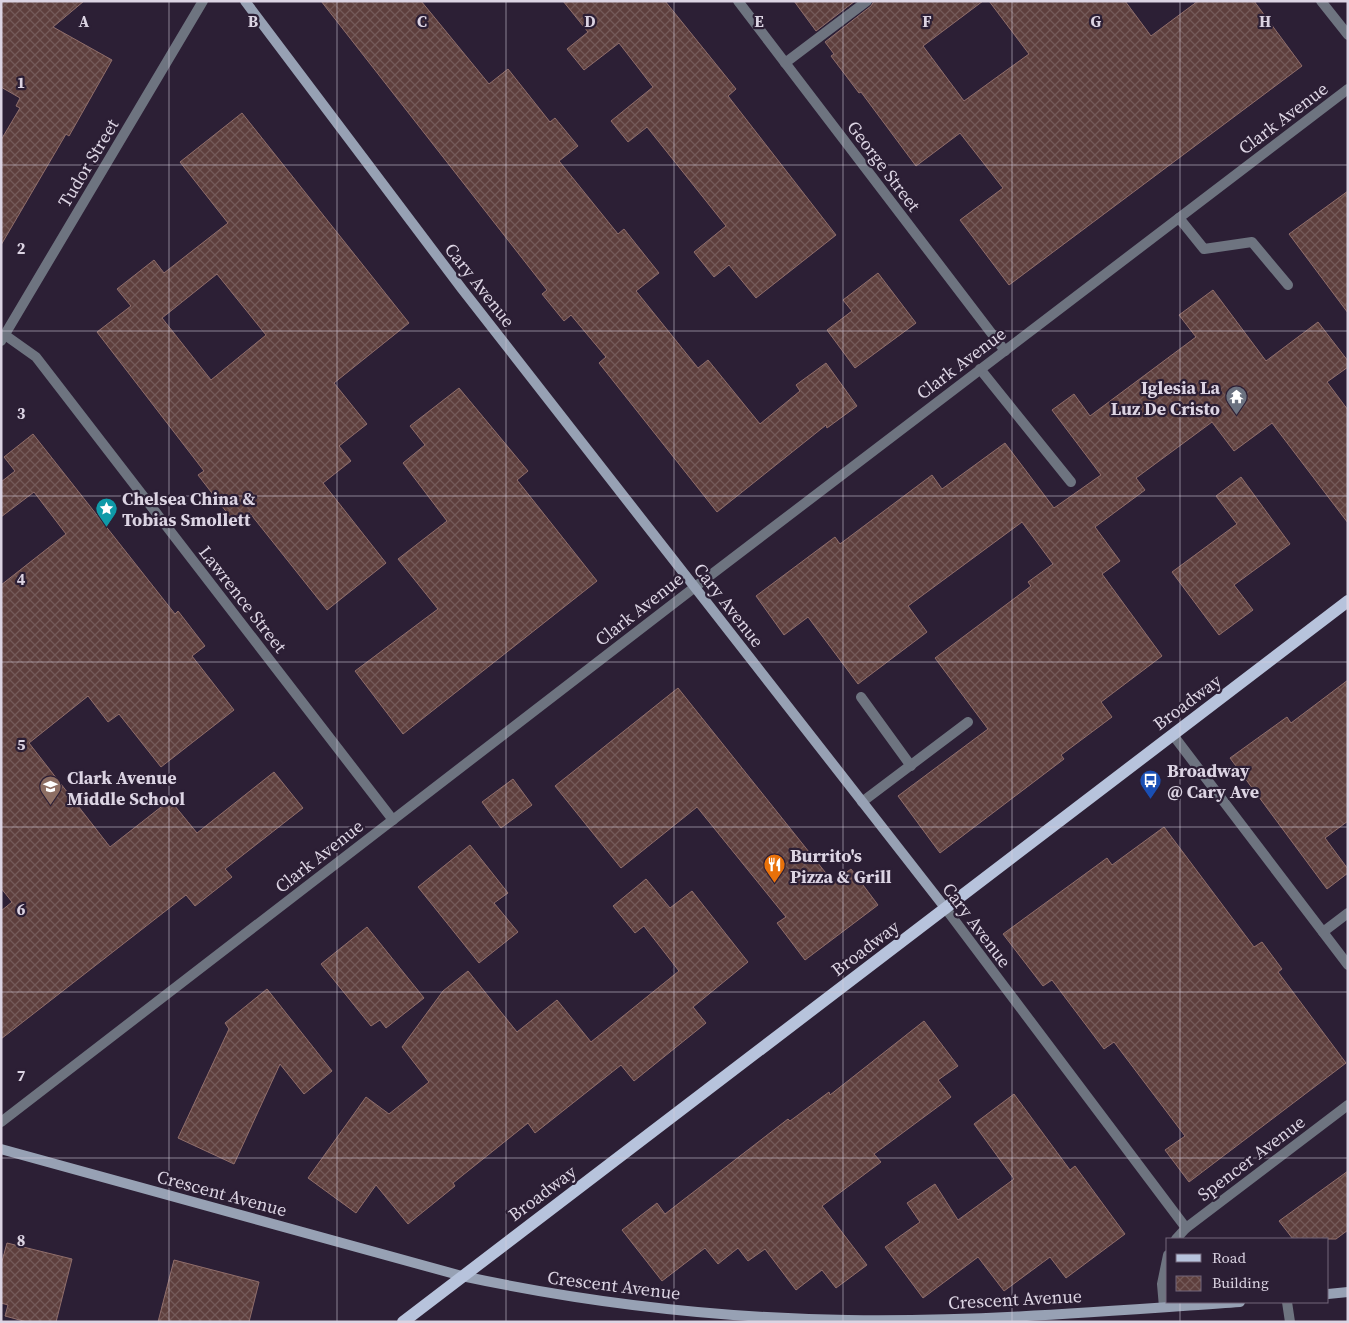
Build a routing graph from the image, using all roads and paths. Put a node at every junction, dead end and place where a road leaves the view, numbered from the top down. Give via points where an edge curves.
1 (203, 1) edge
2 (246, 1) edge
3 (738, 1) edge
4 (867, 1) edge
5 (1322, 1) edge
6 (1348, 35) edge
7 (785, 63) junction
8 (1348, 89) edge
9 (1179, 218) junction
10 (1288, 285) dead end
11 (3, 338) edge
12 (1005, 351) junction
13 (980, 370) junction
14 (1071, 482) dead end
15 (695, 587) junction
16 (1348, 601) edge
17 (861, 697) dead end
18 (968, 722) dead end
19 (1173, 735) junction
20 (911, 766) junction
21 (862, 802) junction
22 (393, 820) junction
23 (946, 909) junction
24 (1348, 913) edge
25 (1323, 932) junction
26 (1348, 965) edge
27 (1348, 1105) edge
28 (1, 1122) edge
29 (1, 1149) edge
30 (1186, 1228) junction
31 (1177, 1238) edge
32 (1166, 1265) edge
33 (462, 1276) junction
34 (1348, 1292) edge
35 (1329, 1294) edge
36 (1225, 1303) edge
37 (1286, 1303) edge
38 (1164, 1307) junction
39 (403, 1322) edge
40 (1290, 1322) edge

1 - 11 street, Tudor Street
2 - 15 street, Cary Avenue via 462,289
3 - 7 street, George Street
4 - 7 street
5 - 6 street
7 - 12 street, George Street
8 - 9 street, Clark Avenue
9 - 10 street via 1204,249 1252,242
9 - 12 street, Clark Avenue
11 - 22 street, Lawrence Street via 36,357
12 - 13 street, Clark Avenue
13 - 14 street
13 - 15 street, Clark Avenue
15 - 21 street, Cary Avenue
15 - 22 street, Clark Avenue
16 - 19 main road, Broadway
17 - 20 street
18 - 20 street
19 - 23 main road, Broadway
19 - 25 street
20 - 21 street
21 - 23 street, Cary Avenue
22 - 28 street, Clark Avenue
23 - 30 street, Cary Avenue
23 - 33 main road, Broadway
24 - 25 street
25 - 26 street
27 - 30 street, Spencer Avenue
29 - 33 street, Crescent Avenue
30 - 31 street, Spencer Avenue
32 - 38 street via 1162,1284
33 - 38 street, Crescent Avenue via 529,1291 642,1306 803,1319 959,1319
33 - 39 main road, Broadway
34 - 35 street
36 - 38 street, Crescent Avenue
37 - 40 street

